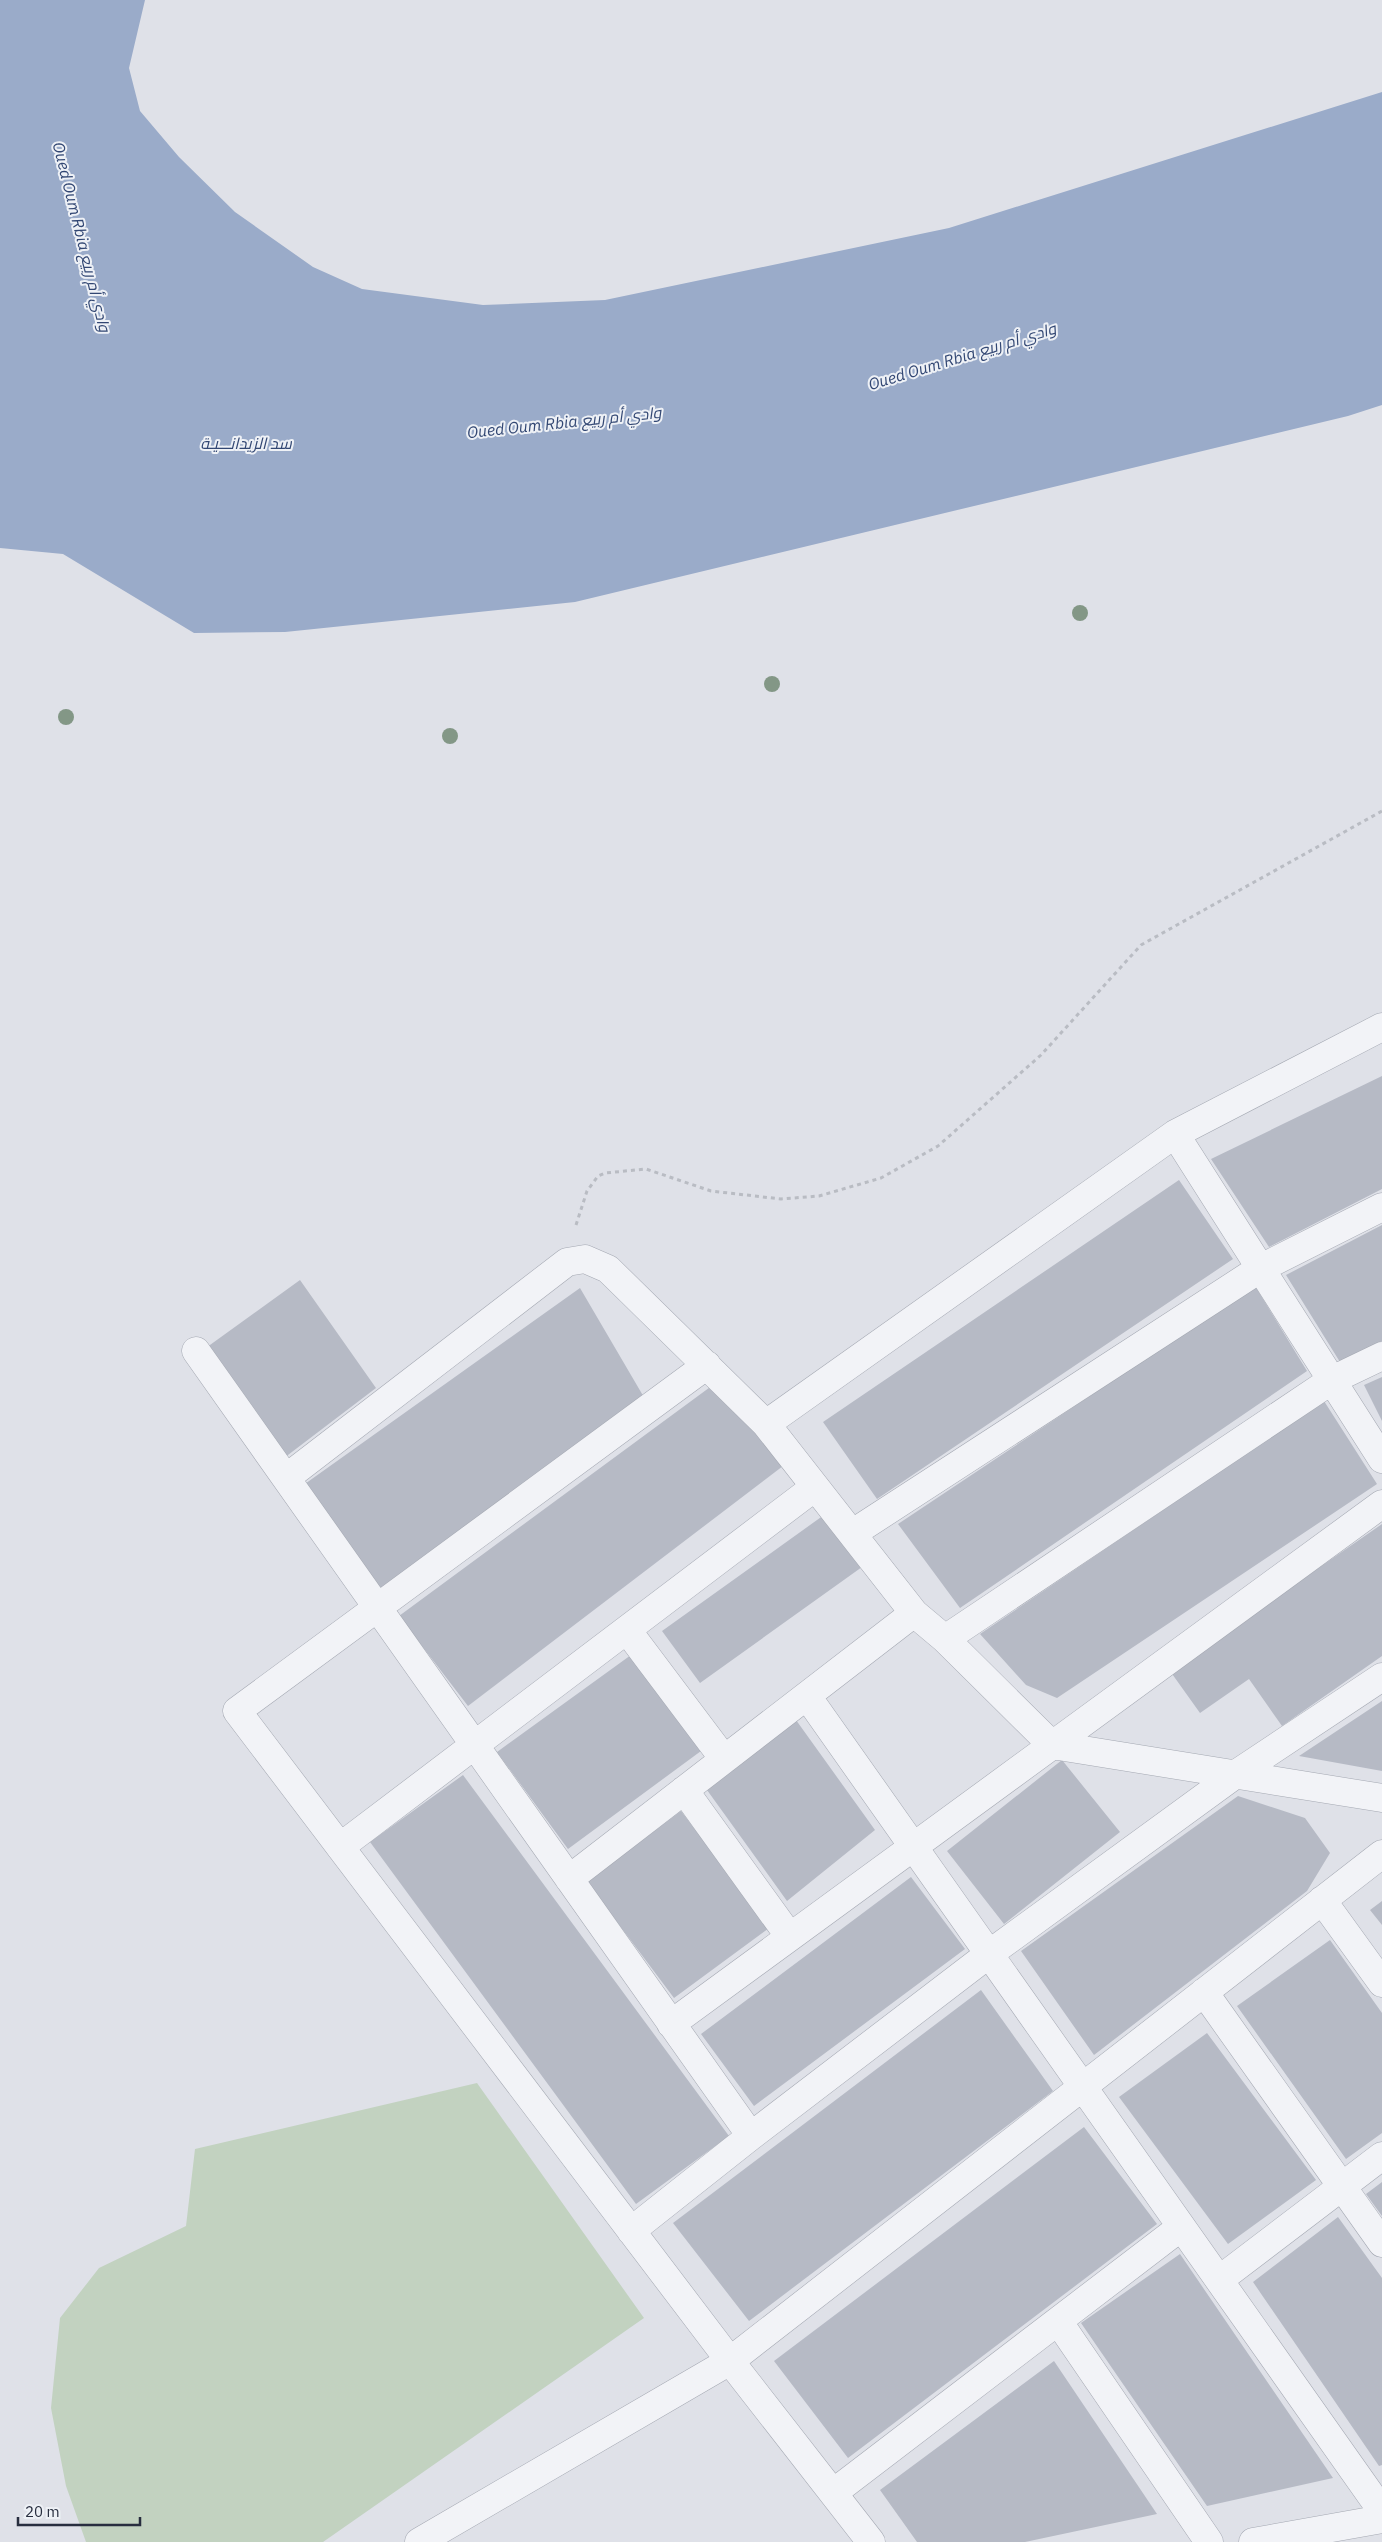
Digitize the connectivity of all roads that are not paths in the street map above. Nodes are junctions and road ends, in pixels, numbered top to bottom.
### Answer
1 (1382, 1027) edge
2 (1174, 1134) junction
3 (1382, 1207) edge
4 (1261, 1268) junction
5 (196, 1351) dead end
6 (1382, 1356) edge
7 (707, 1365) junction
8 (1332, 1380) junction
9 (766, 1424) junction
10 (1382, 1459) edge
11 (286, 1478) junction
12 (815, 1487) junction
13 (1382, 1504) edge
14 (853, 1533) junction
15 (377, 1607) junction
16 (914, 1613) junction
17 (626, 1630) junction
18 (945, 1639) junction
19 (1382, 1677) edge
20 (807, 1696) junction
21 (475, 1745) junction
22 (1052, 1745) junction
23 (724, 1759) junction
24 (1236, 1774) junction
25 (684, 1790) junction
26 (1382, 1798) edge
27 (340, 1847) junction
28 (914, 1847) junction
29 (1382, 1854) edge
30 (569, 1879) junction
31 (1322, 1900) junction
32 (790, 1937) junction
33 (989, 1954) junction
34 (1382, 1983) edge
35 (1204, 1992) junction
36 (672, 2024) junction
37 (1082, 2087) junction
38 (751, 2136) junction
39 (1382, 2156) edge
40 (1342, 2187) junction
41 (1181, 2227) junction
42 (631, 2232) junction
43 (1382, 2243) edge
44 (1219, 2280) junction
45 (1058, 2321) junction
46 (730, 2361) junction
47 (833, 2493) junction
48 (1382, 2511) edge
49 (1382, 2519) edge
50 (419, 2542) edge
51 (872, 2542) edge
52 (1209, 2542) edge
53 (1253, 2542) edge

1 - 2 street
2 - 4 street
2 - 9 street
3 - 4 street
4 - 8 street
4 - 14 street
5 - 11 street
6 - 8 street
7 - 9 street
7 - 11 street
7 - 15 street
8 - 10 street
8 - 18 street
9 - 12 street
11 - 15 street
12 - 14 street
12 - 17 street
13 - 22 street
14 - 16 street
15 - 21 street
15 - 27 street
16 - 18 street
16 - 20 street
17 - 21 street
17 - 23 street
18 - 22 street
19 - 24 street
20 - 23 street
20 - 28 street
21 - 27 street
21 - 30 street
22 - 24 street
22 - 28 street
23 - 25 street
24 - 26 street
24 - 33 street
25 - 30 street
25 - 32 street
27 - 42 street
28 - 32 street
28 - 33 street
29 - 31 street
30 - 36 street
31 - 34 street
31 - 35 street
32 - 36 street
33 - 37 street
33 - 38 street
35 - 37 street
35 - 40 street
36 - 38 street
37 - 41 street
37 - 46 street
38 - 42 street
39 - 40 street
40 - 43 street
40 - 44 street
41 - 44 street
41 - 45 street
42 - 46 street
44 - 48 street
45 - 47 street
45 - 52 street
46 - 47 street
46 - 50 street
47 - 51 street
49 - 53 street

